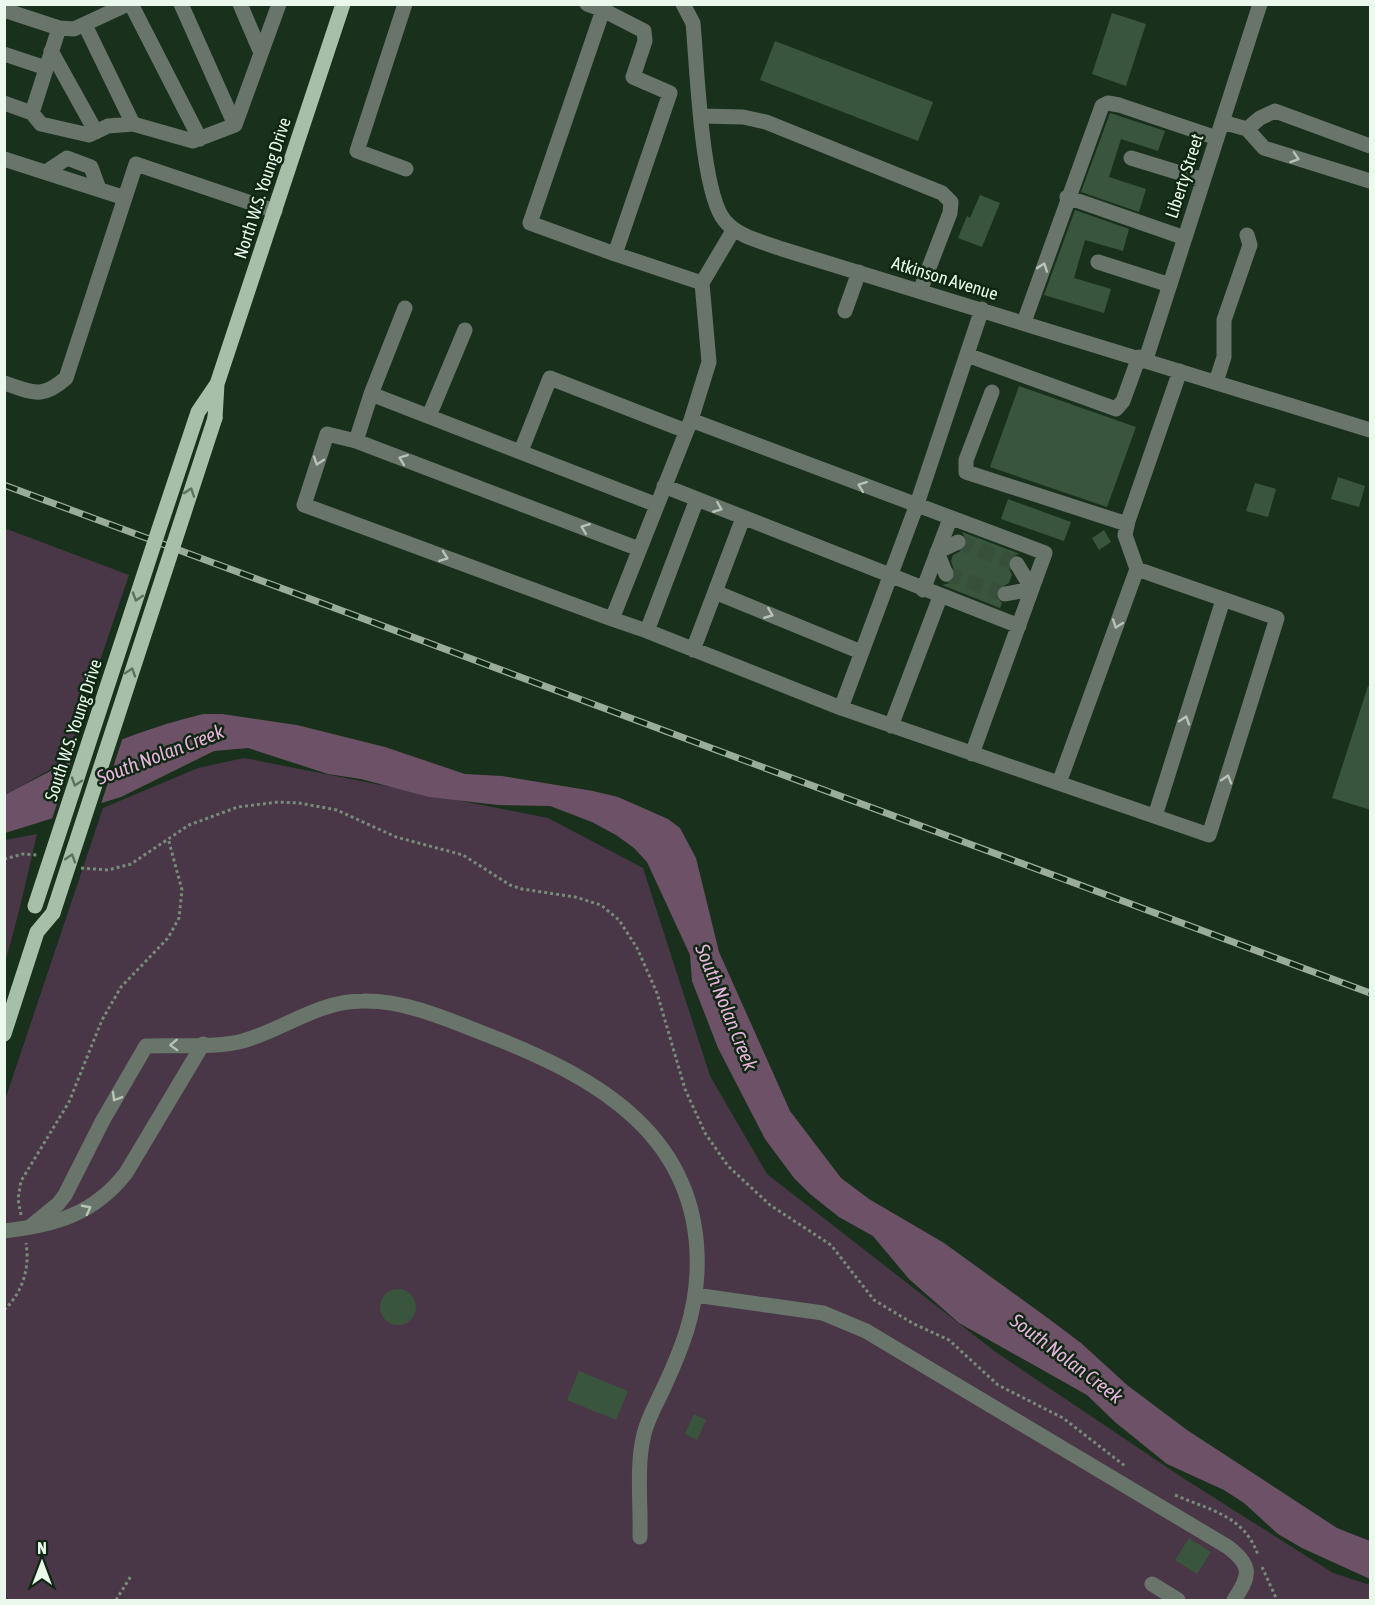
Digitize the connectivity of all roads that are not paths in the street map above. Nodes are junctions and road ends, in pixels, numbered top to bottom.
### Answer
1 (130, 4) edge
2 (181, 4) edge
3 (240, 4) edge
4 (343, 4) edge
5 (405, 4) edge
6 (587, 4) edge
7 (683, 4) edge
8 (1260, 4) edge
9 (274, 6) edge
10 (604, 7) edge
11 (4, 10) edge
12 (85, 25) junction
13 (59, 28) junction
14 (51, 51) junction
15 (261, 53) junction
16 (4, 54) edge
17 (46, 68) junction
18 (4, 103) edge
19 (32, 112) junction
20 (701, 116) junction
21 (1222, 122) junction
22 (133, 124) junction
23 (235, 125) junction
24 (1247, 129) junction
25 (96, 132) junction
26 (1217, 138) junction
27 (200, 139) junction
28 (1371, 146) edge
29 (1131, 158) dead end
30 (4, 159) edge
31 (406, 169) dead end
32 (1203, 180) junction
33 (1371, 181) edge
34 (1067, 197) junction
35 (125, 198) junction
36 (275, 211) junction
37 (734, 229) junction
38 (1247, 235) dead end
39 (1185, 238) junction
40 (615, 254) junction
41 (1098, 262) dead end
42 (859, 272) junction
43 (702, 283) junction
44 (1170, 285) junction
45 (920, 291) junction
46 (405, 308) dead end
47 (982, 309) junction
48 (845, 311) dead end
49 (1024, 322) junction
50 (465, 330) dead end
51 (967, 355) junction
52 (1142, 358) junction
53 (1180, 371) junction
54 (4, 382) edge
55 (1216, 382) junction
56 (218, 384) junction
57 (992, 392) dead end
58 (372, 394) junction
59 (429, 416) junction
60 (689, 426) junction
61 (1371, 430) edge
62 (356, 441) junction
63 (520, 452) junction
64 (664, 486) junction
65 (697, 499) junction
66 (657, 505) junction
67 (916, 507) junction
68 (743, 518) junction
69 (950, 519) junction
70 (1127, 524) junction
71 (155, 541) joint
72 (958, 542) dead end
73 (172, 548) joint
74 (639, 549) junction
75 (937, 552) junction
76 (1017, 564) tunnel mouth
77 (1137, 569) junction
78 (946, 574) dead end
79 (889, 576) junction
80 (1032, 589) junction
81 (923, 590) junction
82 (715, 592) junction
83 (1005, 594) tunnel mouth
84 (940, 597) junction
85 (1223, 600) junction
86 (612, 619) junction
87 (1019, 626) junction
88 (647, 631) junction
89 (693, 650) junction
90 (861, 652) junction
91 (841, 708) junction
92 (891, 726) junction
93 (972, 754) junction
94 (1059, 783) junction
95 (1155, 816) junction
96 (38, 932) junction
97 (4, 1034) edge
98 (203, 1044) junction
99 (26, 1227) junction
100 (4, 1231) edge
101 (695, 1295) junction
102 (640, 1537) dead end
103 (1152, 1584) dead end
104 (1178, 1600) edge
105 (1234, 1600) edge

1 - 12 street
1 - 27 street
2 - 23 street
3 - 15 street
4 - 36 main road, North W.S. Young Drive
5 - 31 street
6 - 10 street
7 - 20 street
8 - 21 street, Liberty Street
9 - 15 street
10 - 40 street
10 - 40 street
11 - 13 street
12 - 13 street
12 - 22 street
13 - 14 street
14 - 17 street
14 - 25 street
15 - 23 street
16 - 17 street
17 - 19 street
18 - 19 street
19 - 25 street
20 - 37 street
20 - 45 street
21 - 24 street
21 - 26 street, Liberty Street
22 - 25 street
22 - 27 street
23 - 27 street
24 - 28 street
24 -> 33 street
26 - 32 street, Liberty Street
26 - 34 street
29 - 32 street
30 - 35 street
32 - 39 street, Liberty Street
34 - 39 street
49 -> 34 street
35 - 36 street
35 - 54 street
36 - 56 main road, North W.S. Young Drive
37 - 42 street, Atkinson Avenue
37 - 43 street
38 - 55 street
39 - 44 street, Liberty Street
40 - 43 street
41 - 44 street
42 - 45 street, Atkinson Avenue
42 - 48 street
43 - 60 street
44 - 52 street, Liberty Street
45 - 47 street, Atkinson Avenue
46 - 58 street
47 - 49 street, Atkinson Avenue
47 - 51 street
49 - 52 street, Atkinson Avenue
50 - 59 street
51 - 52 street, Liberty Street
51 - 67 street
52 - 53 street, Atkinson Avenue
53 - 55 street, Atkinson Avenue
53 - 70 street
55 - 61 street, Atkinson Avenue
56 - 71 main road, North W.S. Young Drive
73 -> 56 main road, North W.S. Young Drive, bridge
57 - 70 street
58 - 59 street
58 - 62 street
59 - 63 street
60 - 63 street
60 - 64 street
67 -> 60 street
74 -> 62 street
62 -> 86 street
63 - 66 street
64 - 65 street
64 - 66 street
65 -> 68 street
65 - 88 street
66 - 74 street
67 - 69 street
67 - 79 street
68 - 79 street
68 - 82 street
69 - 75 street
69 - 80 street
70 - 77 street
71 -> 96 main road, South W.S. Young Drive, bridge
72 - 75 street
96 -> 73 main road, South W.S. Young Drive, bridge
74 - 86 street
75 - 78 street
75 - 81 street
76 - 80 street
77 - 85 street
77 -> 94 street
79 - 81 street
79 - 90 street
80 - 83 street
80 - 87 street
81 - 84 street
82 - 89 street
82 -> 90 street
84 - 87 street
84 - 92 street
95 -> 85 street
95 -> 85 street
86 - 88 street
87 - 93 street
88 - 89 street
89 - 91 street
90 - 91 street
91 - 92 street
92 - 93 street
93 - 94 street
94 - 95 street
96 - 97 main road, South W.S. Young Drive
99 -> 98 street
98 -> 99 street
98 - 101 street
99 - 100 street
101 - 102 street
101 - 105 street
103 - 104 street

